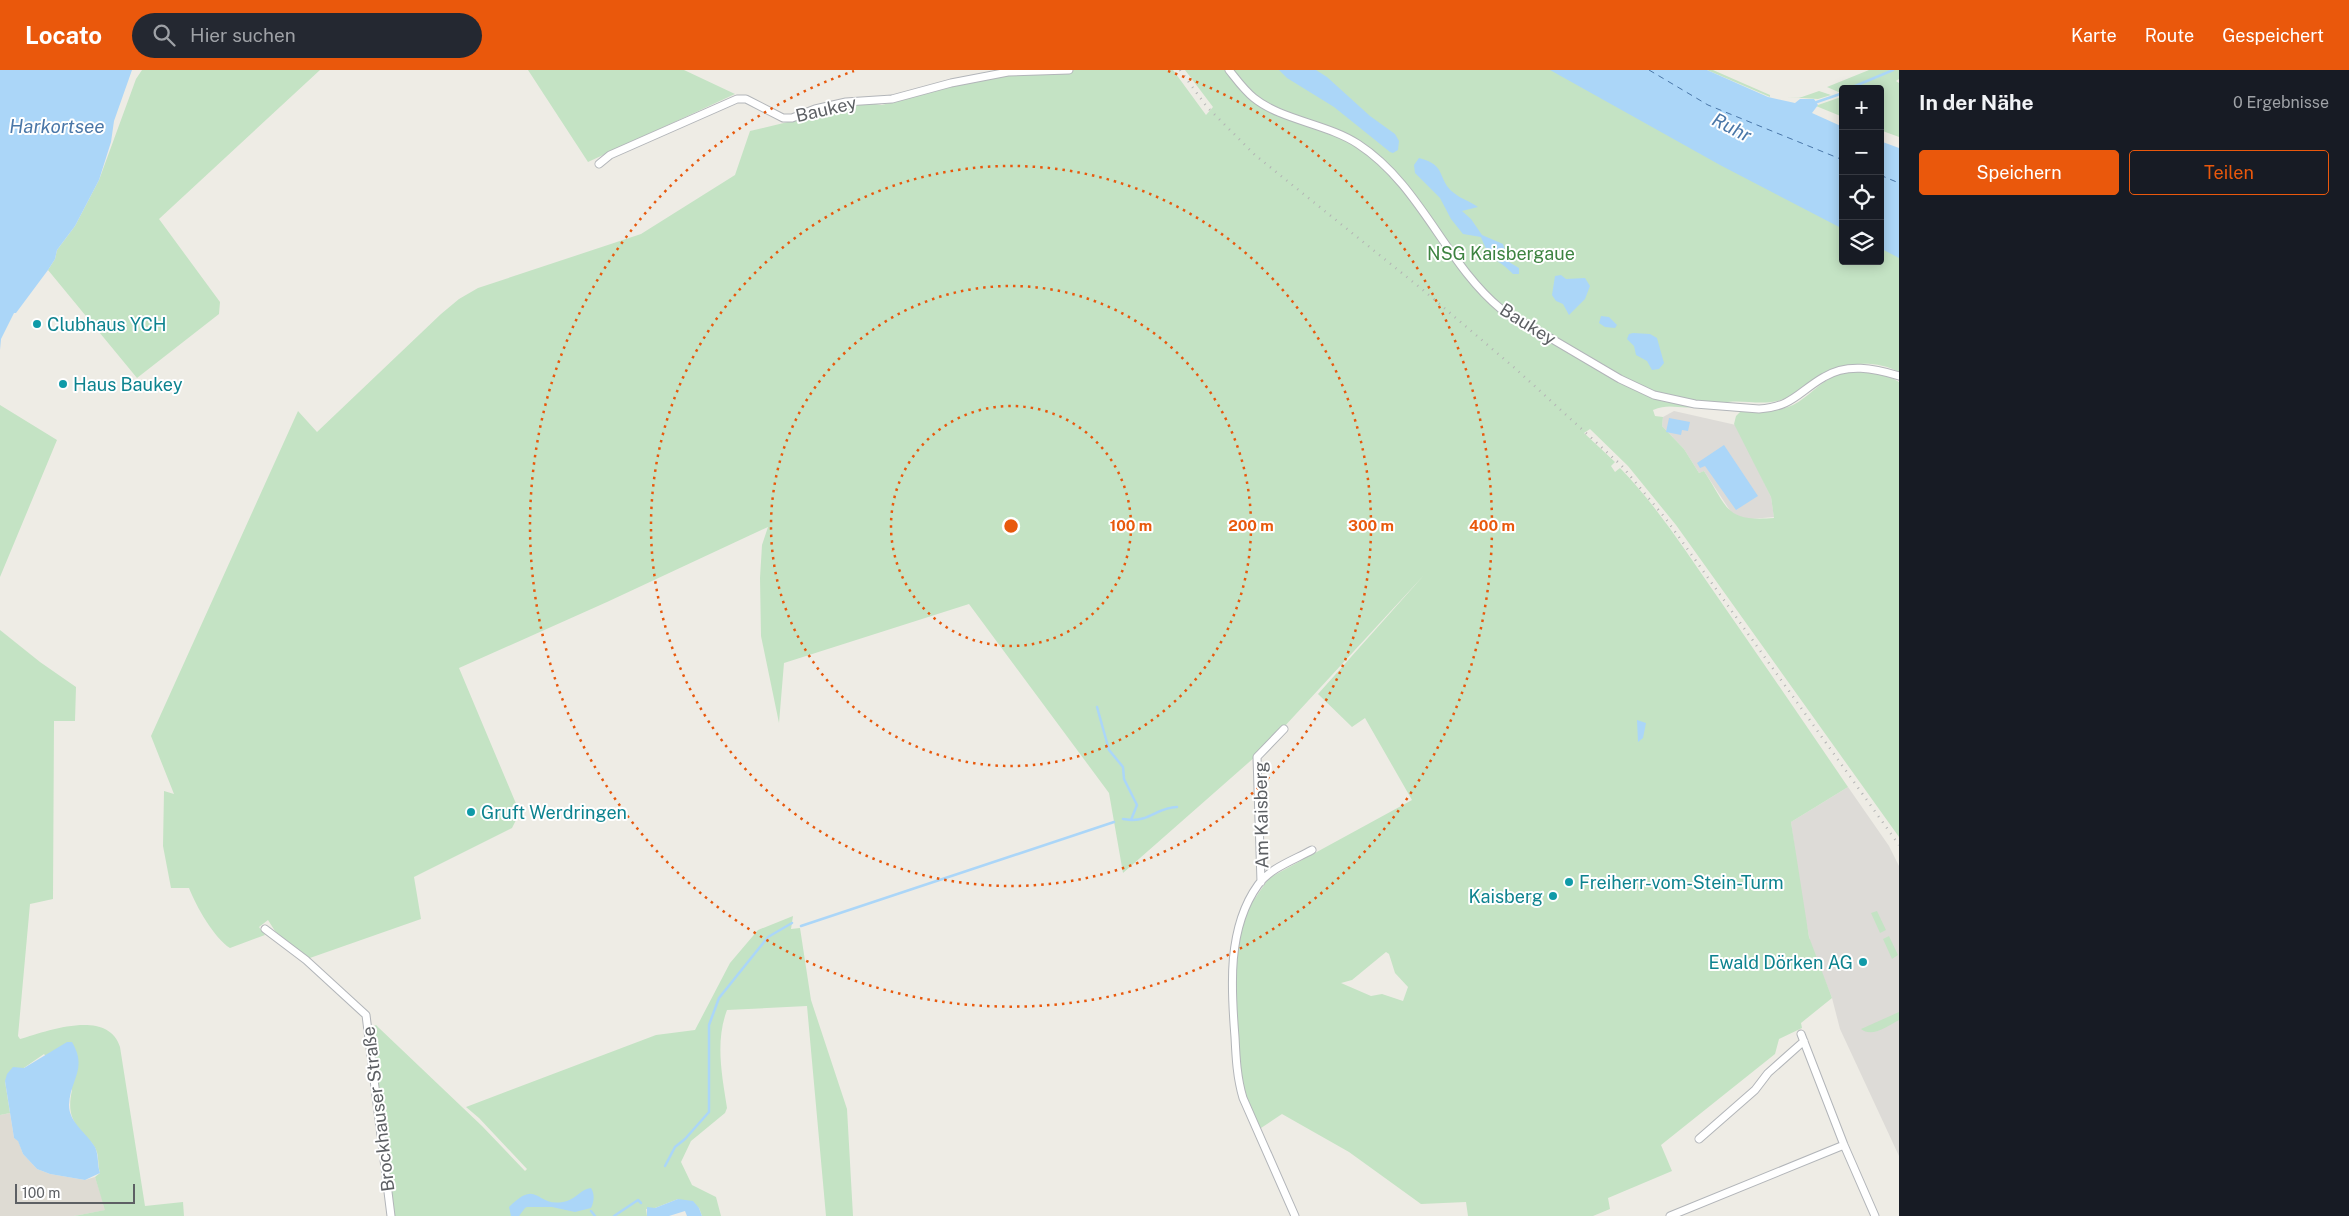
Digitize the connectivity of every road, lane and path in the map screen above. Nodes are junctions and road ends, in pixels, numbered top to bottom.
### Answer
1 (1069, 70) edge
2 (1229, 70) edge
3 (599, 164) dead end
4 (1899, 376) edge
5 (1284, 729) dead end
6 (1312, 850) dead end
7 (1261, 882) junction
8 (265, 929) dead end
9 (1699, 1139) dead end
10 (1844, 1145) junction
11 (391, 1216) edge
12 (1295, 1216) edge
13 (1670, 1216) edge
14 (1875, 1216) edge

1 - 3 street, Baukey
2 - 4 street, Baukey
5 - 7 street, Am Kaisberg
6 - 7 street
7 - 12 street
8 - 11 street, Brockhauser Straße
9 - 10 street
10 - 13 street
10 - 14 street

